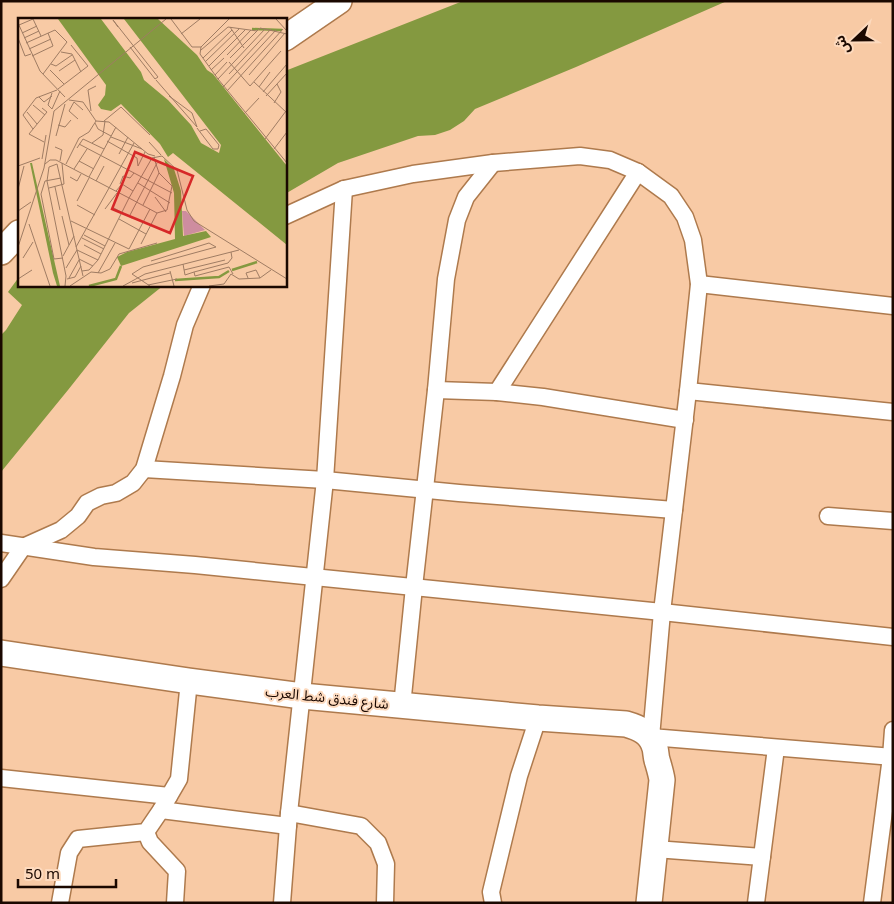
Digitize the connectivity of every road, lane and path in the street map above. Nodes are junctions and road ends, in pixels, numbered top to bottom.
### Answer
1 (339, 1) edge
2 (286, 37) edge
3 (493, 163) junction
4 (638, 172) junction
5 (344, 189) junction
6 (286, 216) edge
7 (18, 234) edge
8 (1, 252) edge
9 (699, 284) junction
10 (202, 286) edge
11 (893, 306) edge
12 (436, 390) junction
13 (688, 391) junction
14 (498, 392) junction
15 (893, 412) edge
16 (685, 420) junction
17 (144, 469) junction
18 (325, 480) junction
19 (424, 490) junction
20 (674, 510) junction
21 (828, 516) dead end
22 (893, 521) edge
23 (1, 543) edge
24 (23, 547) junction
25 (315, 577) junction
26 (1, 579) edge
27 (414, 587) junction
28 (662, 612) junction
29 (893, 637) edge
30 (1, 653) edge
31 (189, 681) junction
32 (302, 696) junction
33 (402, 706) junction
34 (538, 718) junction
35 (893, 730) edge
36 (654, 748) junction
37 (776, 748) junction
38 (892, 757) edge
39 (1, 778) edge
40 (165, 803) junction
41 (289, 820) junction
42 (146, 832) junction
43 (655, 849) junction
44 (762, 857) junction
45 (60, 903) edge
46 (175, 903) edge
47 (282, 903) edge
48 (385, 903) edge
49 (493, 903) edge
50 (634, 903) edge
51 (649, 903) edge
52 (756, 903) edge
53 (872, 903) edge

1 - 2 main road
3 - 4 street
3 - 5 street
3 - 12 street
4 - 9 street
4 - 14 street
5 - 6 street
5 - 18 street
7 - 8 main road
9 - 11 street
9 - 13 street
10 - 17 street
12 - 14 street
12 - 19 street
13 - 15 street
13 - 16 street
14 - 16 street
16 - 20 street
17 - 18 street
17 - 24 street
18 - 19 street
18 - 25 street
19 - 20 street
19 - 27 street
20 - 28 street
21 - 22 street
23 - 24 street
24 - 25 street
24 - 26 street
25 - 27 street
25 - 32 street
27 - 28 street
27 - 33 street
28 - 29 street
28 - 36 street
30 - 31 main road, شارع فندق شط العرب
31 - 32 main road, شارع فندق شط العرب
31 - 40 street
32 - 33 main road, شارع فندق شط العرب
32 - 41 street
33 - 34 main road, شارع فندق شط العرب
34 - 36 main road, شارع فندق شط العرب
34 - 49 street
35 - 38 street
36 - 37 street
36 - 43 main road
36 - 50 main road
37 - 38 street
37 - 44 street
38 - 53 street
39 - 40 street
40 - 41 street
40 - 42 street
41 - 47 street
41 - 48 street
42 - 45 street
42 - 46 street
43 - 44 street
43 - 51 main road
44 - 52 street

